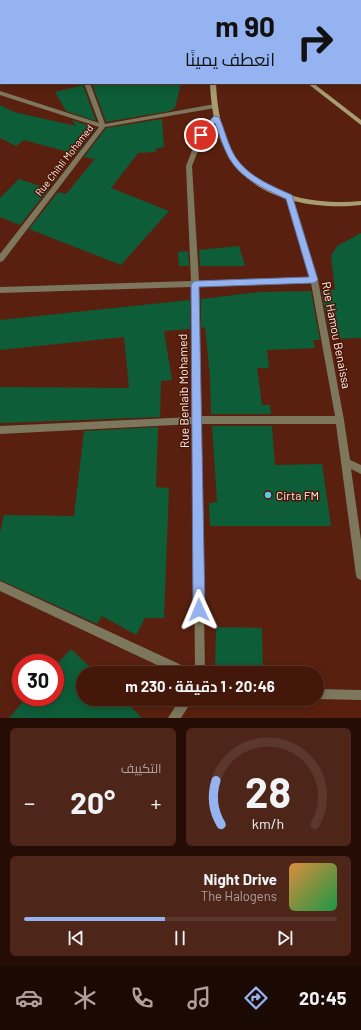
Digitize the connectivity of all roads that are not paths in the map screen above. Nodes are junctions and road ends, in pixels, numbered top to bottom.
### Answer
1 (87, 84) edge
2 (213, 84) edge
3 (311, 84) edge
4 (0, 93) edge
5 (215, 106) junction
6 (216, 117) junction
7 (361, 123) edge
8 (102, 126) junction
9 (290, 197) junction
10 (361, 197) edge
11 (361, 203) edge
12 (333, 205) junction
13 (0, 259) edge
14 (314, 280) junction
15 (195, 284) junction
16 (0, 290) edge
17 (196, 420) junction
18 (340, 420) junction
19 (0, 430) edge
20 (346, 462) junction
21 (361, 470) edge
22 (361, 575) edge
23 (0, 586) edge
24 (171, 666) edge
25 (200, 666) edge
26 (324, 694) edge
27 (361, 695) edge
28 (182, 706) edge
29 (174, 718) edge

1 - 8 street
2 - 5 main road
3 - 7 main road
4 - 8 street
5 - 6 main road
5 - 8 street, Rue Chihli Mohamed
6 - 9 main road
6 - 15 street, Rue Benlaib Mohamed
8 - 13 street, Rue Chihli Mohamed
9 - 12 main road
9 - 14 street, Rue Hamou Benaissa
10 - 12 main road
11 - 12 main road
14 - 15 street
14 - 18 street, Rue Hamou Benaissa
15 - 16 street
15 - 17 street, Rue Benlaib Mohamed
17 - 18 street
17 - 19 street
17 - 25 street, Rue Benlaib Mohamed
18 - 20 street, Rue Hamou Benaissa
20 - 21 street
20 - 22 street, Rue Hamou Benaissa
23 - 24 street
26 - 27 street
28 - 29 street

